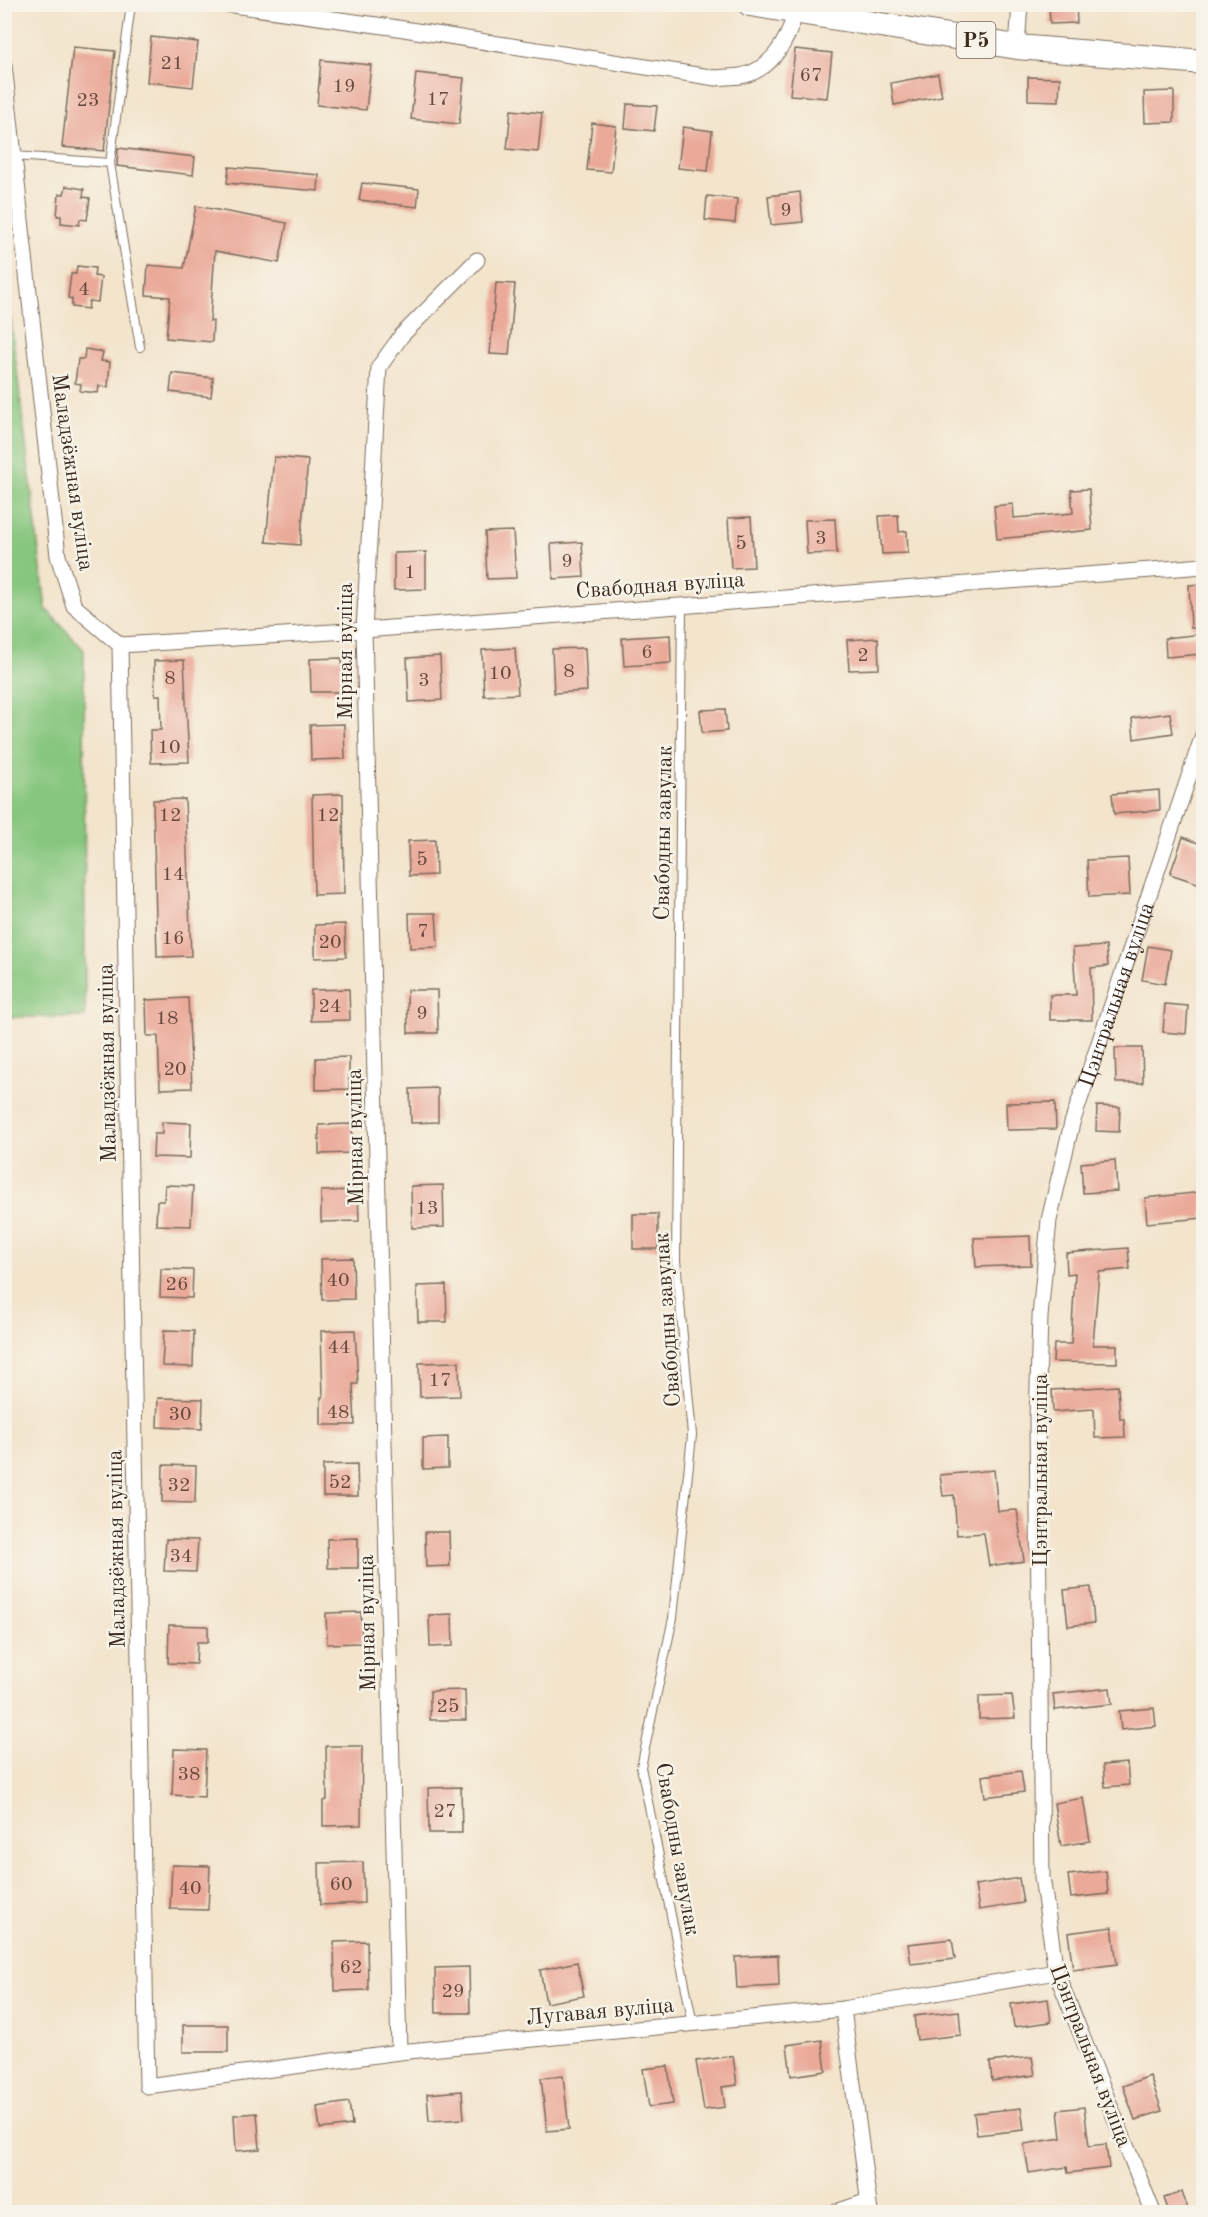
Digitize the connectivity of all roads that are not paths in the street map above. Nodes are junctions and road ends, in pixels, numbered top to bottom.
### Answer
1 (131, 4) edge
2 (225, 4) edge
3 (750, 4) edge
4 (1020, 4) edge
5 (808, 11) edge
6 (1017, 47) junction
7 (1203, 62) edge
8 (4, 65) edge
9 (15, 156) junction
10 (110, 162) junction
11 (477, 260) dead end
12 (140, 347) dead end
13 (1203, 566) edge
14 (682, 605) junction
15 (364, 630) junction
16 (120, 645) junction
17 (1203, 732) edge
18 (1056, 1972) junction
19 (843, 2009) junction
20 (693, 2024) junction
21 (399, 2052) junction
22 (147, 2086) joint
23 (869, 2206) edge
24 (836, 2212) edge
25 (1153, 2212) edge

1 - 10 lane
2 - 5 street
3 - 5 main road, Р5
4 - 6 street
5 - 6 main road, Р5
6 - 7 main road, Р5
8 - 9 street, Маладзёжная вуліца
9 - 10 lane
9 - 16 street, Маладзёжная вуліца
10 - 12 lane
11 - 15 street, Мірная вуліца
13 - 14 street, Свабодная вуліца
14 - 15 street, Свабодная вуліца
14 - 20 lane, Свабодны завулак
15 - 16 street, Свабодная вуліца
15 - 21 street, Мірная вуліца
16 - 22 street, Маладзёжная вуліца
17 - 18 street, Цэнтральная вуліца
18 - 19 street, Лугавая вуліца
18 - 25 street, Цэнтральная вуліца
19 - 20 street, Лугавая вуліца
19 - 23 street
20 - 21 street, Лугавая вуліца
21 - 22 street, Лугавая вуліца
23 - 24 street

